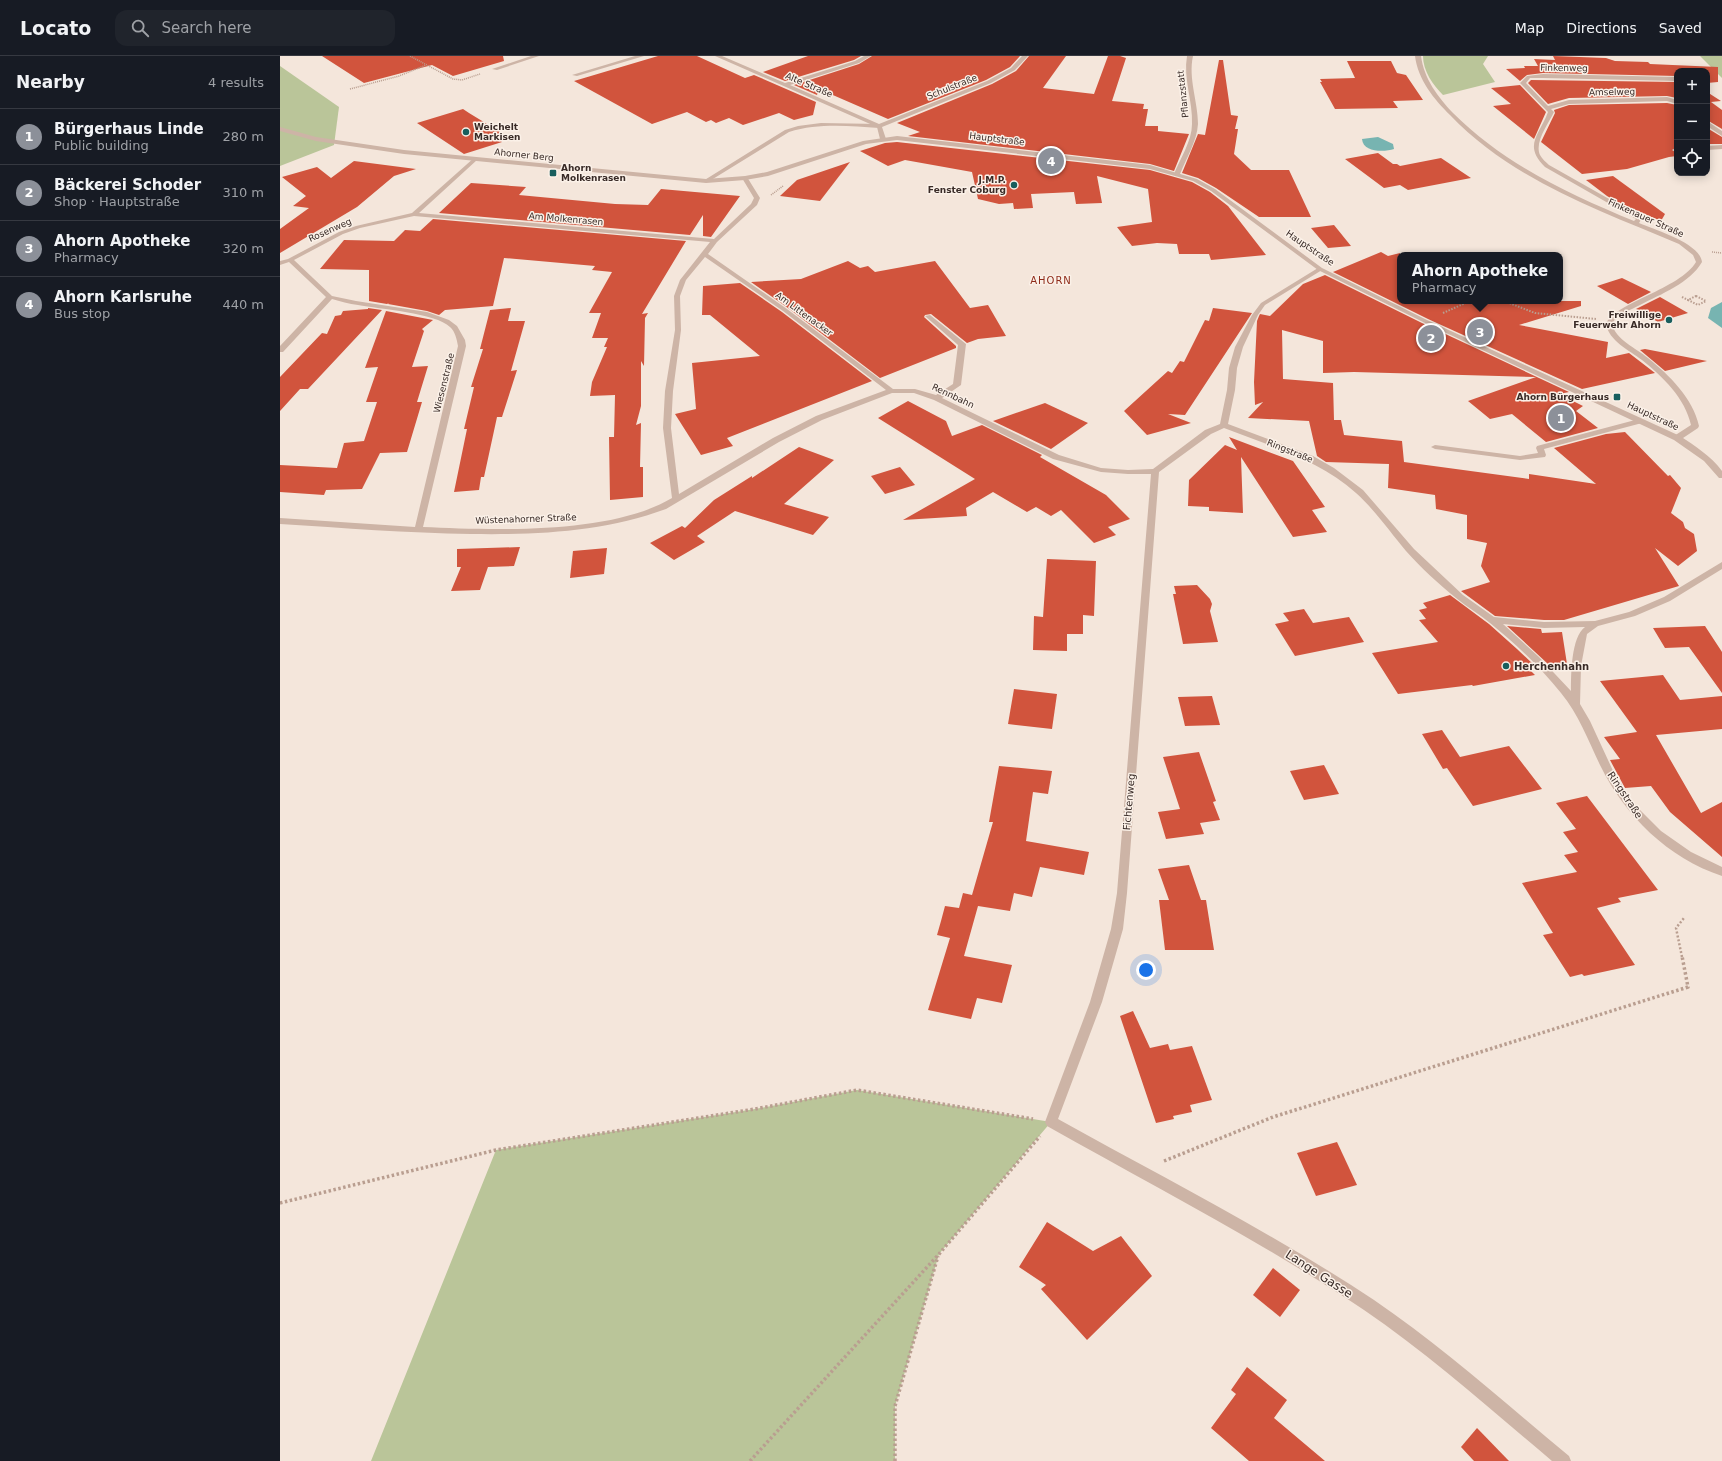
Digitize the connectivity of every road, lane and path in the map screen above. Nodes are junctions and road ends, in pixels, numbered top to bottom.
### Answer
1 (410, 56) edge
2 (536, 56) edge
3 (641, 56) edge
4 (718, 56) edge
5 (868, 56) edge
6 (1025, 56) edge
7 (1190, 56) edge
8 (1418, 56) edge
9 (426, 65) junction
10 (495, 70) joint
11 (575, 75) dead end
12 (1674, 79) edge
13 (785, 85) junction
14 (350, 89) dead end
15 (1674, 101) edge
16 (1547, 108) junction
17 (1710, 125) edge
18 (879, 126) junction
19 (280, 129) edge
20 (1722, 134) edge
21 (883, 139) junction
22 (1722, 147) edge
23 (1710, 148) edge
24 (475, 159) junction
25 (1177, 174) junction
26 (745, 178) junction
27 (706, 181) junction
28 (414, 214) junction
29 (1636, 224) junction
30 (715, 241) junction
31 (704, 254) junction
32 (290, 260) junction
33 (280, 263) edge
34 (1320, 269) junction
35 (1666, 289) junction
36 (330, 297) junction
37 (1688, 300) junction
38 (1463, 304) edge
39 (1512, 304) edge
40 (928, 316) dead end
41 (1425, 321) junction
42 (1610, 321) junction
43 (280, 350) edge
44 (891, 390) junction
45 (937, 398) junction
46 (1639, 421) junction
47 (1224, 425) junction
48 (1677, 438) junction
49 (1435, 447) dead end
50 (1155, 471) junction
51 (1722, 476) edge
52 (676, 500) junction
53 (280, 521) edge
54 (418, 530) junction
55 (1722, 565) edge
56 (1492, 620) junction
57 (1595, 624) junction
58 (1575, 704) junction
59 (1722, 872) edge
60 (1684, 918) dead end
61 (1051, 1122) junction
62 (1141, 1171) junction
63 (280, 1203) edge
64 (939, 1254) junction
65 (750, 1461) edge
66 (895, 1461) edge
67 (1564, 1461) edge

1 - 9 path
2 - 10 street
3 - 11 street
4 - 13 street, Alte Straße
5 - 13 street
6 - 18 street, Schulstraße
7 - 25 street, Pflanzstatt
8 - 29 street, Finkenauer Straße
9 - 10 path
9 - 14 path
12 - 16 street, Finkenweg
13 - 18 street, Alte Straße
15 - 16 street, Amselweg
16 - 29 street
17 - 20 street
18 - 21 street
18 - 27 street
19 - 24 street, Ahorner Berg
21 - 25 street, Hauptstraße
21 - 26 street, Ahorner Berg
22 - 23 street
24 - 27 street, Ahorner Berg
24 - 28 street
25 - 34 street, Hauptstraße
26 - 27 street, Ahorner Berg
26 - 30 street
28 - 30 street, Am Molkenrasen
28 - 32 street, Rosenweg
29 - 35 street, Finkenauer Straße
30 - 31 street
31 - 44 street, Am Littenacker
31 - 52 street
32 - 33 street, Rosenweg
32 - 36 street, Wiesenstraße
34 - 41 street, Hauptstraße
34 - 47 street
35 - 37 path
35 - 42 street, Finkenauer Straße
36 - 43 street
36 - 54 street, Wiesenstraße
37 - 37 path
38 - 41 path
39 - 42 path
40 - 45 street
41 - 46 street, Hauptstraße
42 - 48 street
44 - 45 street, Rennbahn
44 - 52 street, Rennbahn
45 - 50 street, Rennbahn
46 - 48 street, Hauptstraße
46 - 49 street
47 - 50 street
47 - 56 street, Ringstraße
48 - 51 street, Hauptstraße
50 - 61 street, Fichtenweg
52 - 54 street, Wüstenahorner Straße
53 - 54 street, Wüstenahorner Straße
55 - 57 street
56 - 57 street
56 - 58 street, Ringstraße
57 - 58 street
58 - 59 street, Ringstraße
60 - 62 path
61 - 62 street, Lange Gasse
61 - 63 path
61 - 64 path
62 - 67 street, Lange Gasse
64 - 65 path
64 - 66 path

